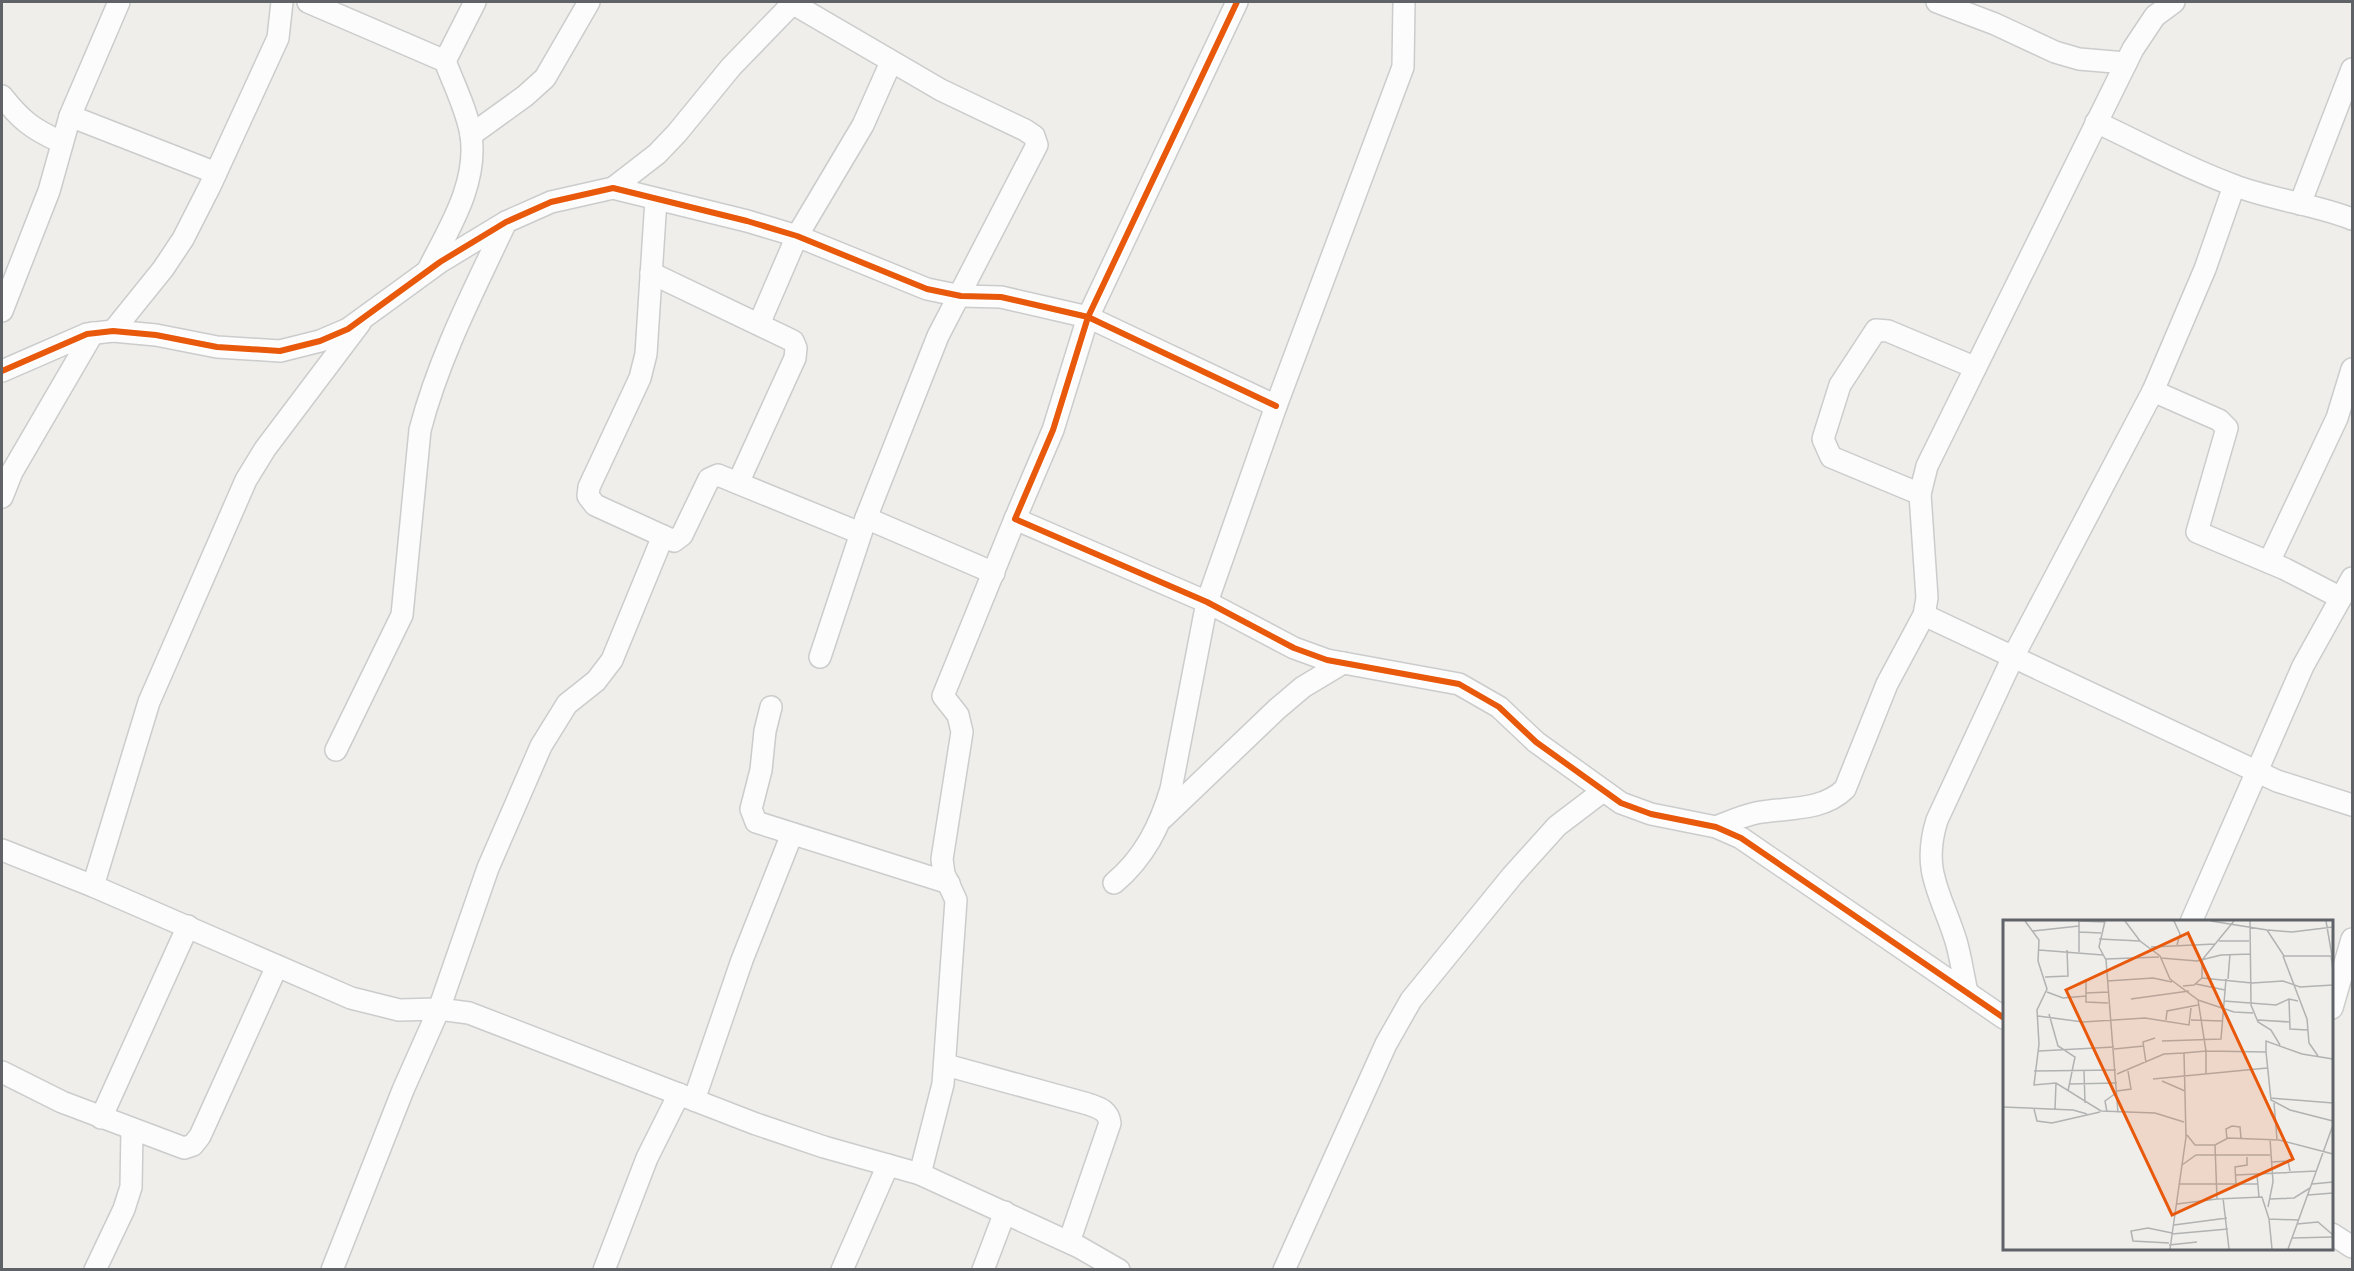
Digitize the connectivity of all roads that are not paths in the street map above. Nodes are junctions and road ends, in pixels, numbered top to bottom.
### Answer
1 (119, 2) edge
2 (282, 2) edge
3 (308, 2) edge
4 (475, 2) edge
5 (589, 2) edge
6 (792, 2) edge
7 (1238, 2) edge
8 (1404, 2) edge
9 (1937, 2) edge
10 (2174, 2) edge
11 (446, 61) junction
12 (891, 62) junction
13 (2126, 63) junction
14 (2352, 69) edge
15 (2, 96) edge
16 (70, 116) junction
17 (2096, 122) junction
18 (471, 135) junction
19 (61, 142) junction
20 (216, 173) junction
21 (2234, 186) junction
22 (613, 188) junction
23 (656, 199) junction
24 (2300, 204) junction
25 (2352, 219) edge
26 (506, 222) junction
27 (797, 236) junction
28 (427, 272) junction
29 (651, 273) junction
30 (961, 296) junction
31 (2, 311) edge
32 (1088, 317) junction
33 (364, 318) junction
34 (759, 324) junction
35 (103, 332) junction
36 (1974, 368) junction
37 (2, 371) edge
38 (2351, 377) edge
39 (2153, 391) junction
40 (1276, 406) junction
41 (738, 483) junction
42 (1920, 494) junction
43 (2, 497) edge
44 (1016, 519) junction
45 (863, 525) junction
46 (663, 536) junction
47 (2269, 562) junction
48 (994, 573) junction
49 (2352, 578) edge
50 (2341, 598) junction
51 (1208, 602) junction
52 (1924, 615) junction
53 (820, 657) dead end
54 (2013, 657) junction
55 (1343, 663) junction
56 (771, 707) dead end
57 (336, 750) dead end
58 (2259, 773) junction
59 (1603, 791) junction
60 (2352, 805) edge
61 (1162, 819) junction
62 (1716, 827) junction
63 (792, 834) junction
64 (2, 850) edge
65 (949, 883) junction
66 (1114, 883) dead end
67 (93, 886) junction
68 (2191, 920) edge
69 (188, 926) junction
70 (2352, 939) edge
71 (278, 966) junction
72 (1966, 992) junction
73 (2333, 1001) edge
74 (439, 1009) junction
75 (2003, 1017) edge
76 (945, 1065) junction
77 (2, 1072) edge
78 (686, 1097) junction
79 (101, 1118) junction
80 (132, 1129) junction
81 (888, 1166) junction
82 (920, 1174) junction
83 (1005, 1212) junction
84 (2333, 1235) edge
85 (1074, 1244) junction
86 (2352, 1247) edge
87 (95, 1269) edge
88 (332, 1269) edge
89 (604, 1269) edge
90 (842, 1269) edge
91 (983, 1269) edge
92 (1088, 1269) edge
93 (1119, 1269) edge
94 (1284, 1269) edge

1 - 16 street
2 - 20 street
3 - 11 street
4 - 11 street
5 - 18 street
6 - 12 street
6 - 22 street
7 - 32 street
8 - 40 street
9 - 13 street
10 - 13 street
11 - 18 street
12 - 27 street
12 - 30 street
13 - 17 street
14 - 24 street
15 - 19 street
16 - 19 street
16 - 20 street
17 - 21 street
17 - 36 street
18 - 28 street
19 - 31 street
20 - 35 street
21 - 24 street
21 - 39 street
22 - 23 street
22 - 26 street
23 - 27 street
23 - 29 street
24 - 25 street
26 - 28 street
26 - 57 street
27 - 30 street
27 - 34 street
28 - 33 street
29 - 34 street
29 - 46 street
30 - 32 street
30 - 45 street
32 - 40 street
32 - 44 street
33 - 35 street
33 - 67 street
34 - 41 street
35 - 37 street
35 - 43 street
36 - 42 street
36 - 42 street
38 - 47 street
39 - 47 street
39 - 54 street
40 - 51 street
41 - 45 street
41 - 46 street
42 - 52 street
44 - 48 street
44 - 51 street
45 - 48 street
45 - 53 street
46 - 74 street
47 - 50 street
48 - 65 street
49 - 50 street
50 - 58 street
51 - 55 street
51 - 61 street
52 - 54 street
52 - 62 street
54 - 58 street
54 - 72 street
55 - 59 street
55 - 61 street
56 - 63 street
58 - 60 street
58 - 68 street
59 - 62 street
59 - 94 street
61 - 66 street
62 - 72 street
63 - 65 street
63 - 78 street
64 - 67 street
65 - 76 street
67 - 69 street
69 - 71 street
69 - 79 street
70 - 73 street
71 - 74 street
71 - 80 street
72 - 75 street
74 - 78 street
74 - 88 street
76 - 82 street
76 - 85 street
77 - 79 street
78 - 81 street
78 - 89 street
79 - 80 street
80 - 87 street
81 - 82 street
81 - 90 street
82 - 83 street
83 - 85 street
83 - 91 street
84 - 86 street
85 - 92 street
85 - 93 street

